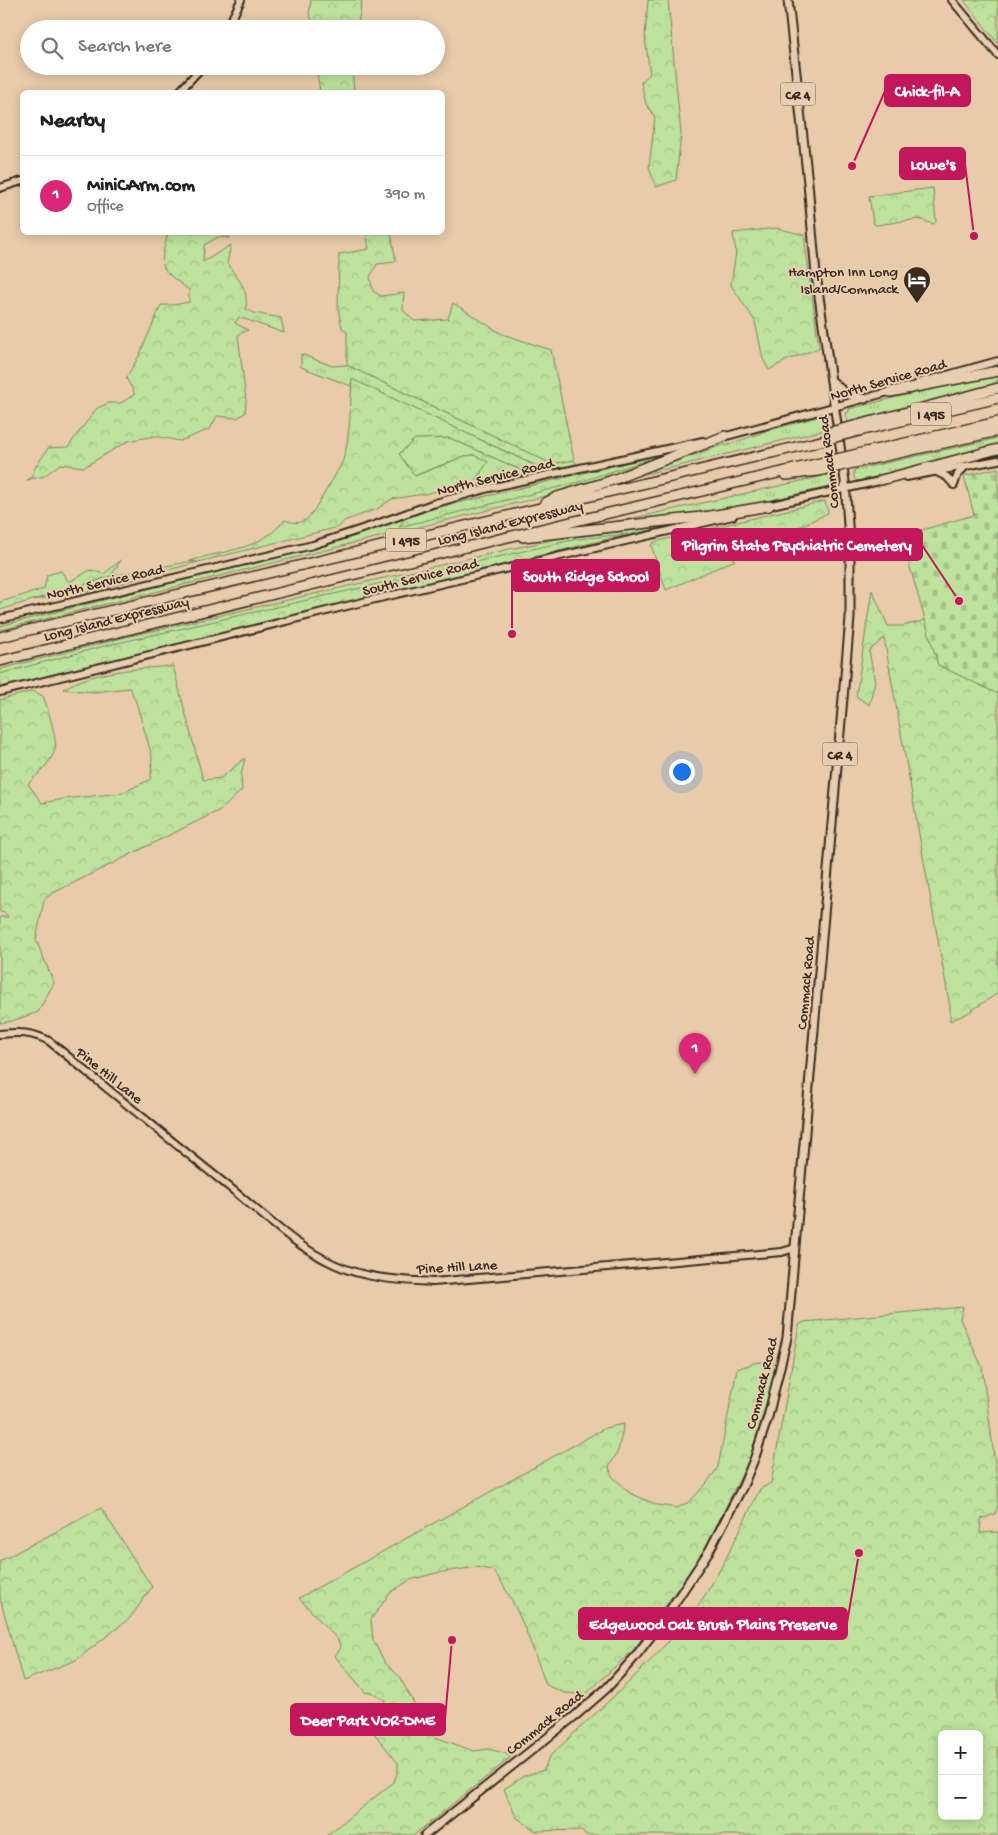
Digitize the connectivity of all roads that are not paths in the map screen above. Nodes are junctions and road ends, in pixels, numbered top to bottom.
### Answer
1 (241, 0) edge
2 (788, 0) edge
3 (952, 0) edge
4 (231, 20) edge
5 (998, 55) edge
6 (194, 75) edge
7 (181, 90) edge
8 (20, 182) edge
9 (0, 188) edge
10 (998, 359) edge
11 (998, 371) edge
12 (832, 380) junction
13 (998, 388) edge
14 (890, 392) junction
15 (998, 398) edge
16 (865, 399) junction
17 (836, 407) junction
18 (998, 422) edge
19 (863, 427) junction
20 (998, 431) edge
21 (726, 436) junction
22 (998, 449) edge
23 (867, 456) junction
24 (998, 460) edge
25 (965, 467) junction
26 (936, 472) junction
27 (881, 480) junction
28 (846, 488) junction
29 (769, 506) junction
30 (532, 510) junction
31 (495, 540) junction
32 (0, 619) edge
33 (0, 637) edge
34 (0, 662) edge
35 (0, 692) edge
36 (0, 1034) edge
37 (795, 1248) junction
38 (425, 1835) edge

1 - 4 main road
2 - 12 main road, Commack Road / CR 4
3 - 5 main road
6 - 7 main road
8 - 9 main road
10 - 14 main road, North Service Road
11 - 14 highway
12 - 16 main road
12 - 17 main road, Commack Road / CR 4
13 - 19 highway
14 - 16 main road, North Service Road
15 - 19 highway, I 495
16 - 17 main road, North Service Road
17 - 21 main road, North Service Road
17 - 28 main road, Commack Road / CR 4
18 - 23 highway, Long Island Expressway / I 495
19 - 30 highway, Long Island Expressway / I 495, bridge
20 - 23 highway
21 - 30 highway
21 - 32 main road, North Service Road
22 - 27 highway
23 - 31 highway, Long Island Expressway / I 495, bridge
24 - 25 main road, South Service Road
25 - 26 main road, South Service Road
25 - 26 main road
26 - 27 main road, South Service Road
27 - 28 main road, South Service Road
28 - 29 main road, South Service Road
28 - 37 main road, Commack Road / CR 4
29 - 31 highway
29 - 35 main road, South Service Road
30 - 33 highway, Long Island Expressway / I 495
31 - 34 highway, Long Island Expressway / I 495
36 - 37 main road, Pine Hill Lane
37 - 38 main road, Commack Road / CR 4

